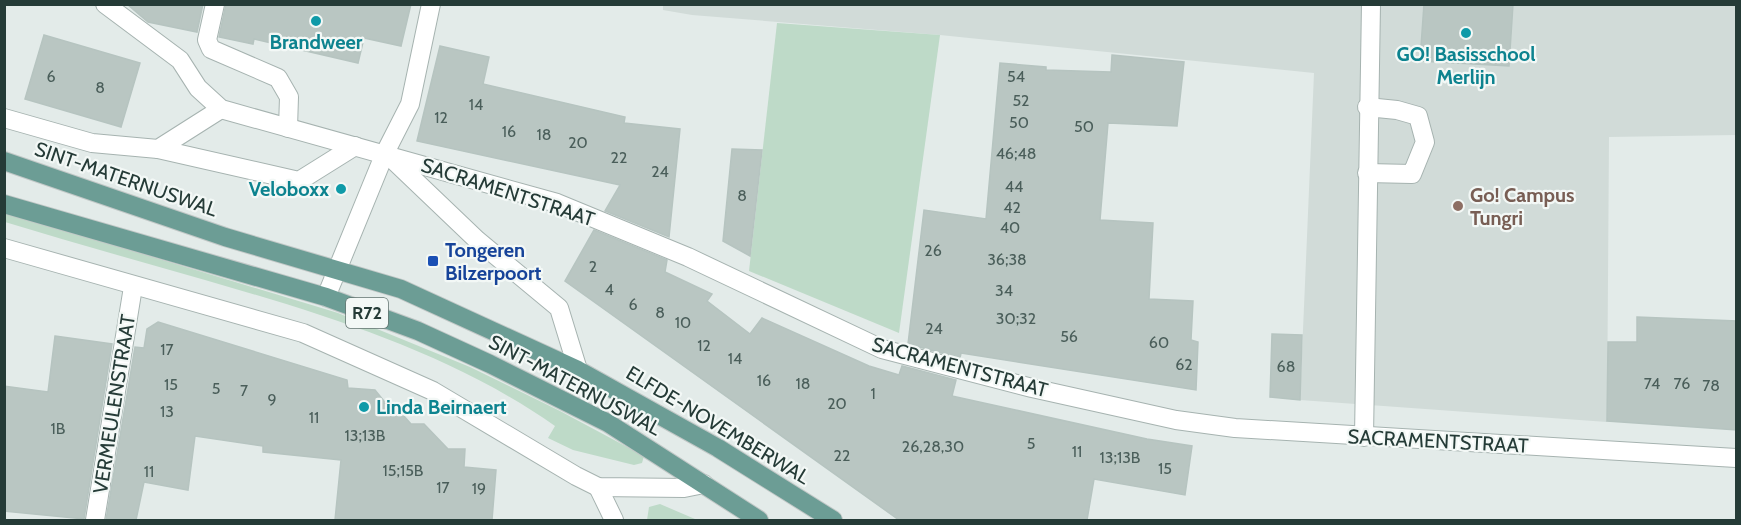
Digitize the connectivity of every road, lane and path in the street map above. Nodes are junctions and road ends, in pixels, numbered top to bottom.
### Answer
1 (105, 4) edge
2 (215, 4) edge
3 (431, 4) edge
4 (1371, 4) edge
5 (1367, 107) junction
6 (221, 109) junction
7 (4, 117) edge
8 (288, 128) junction
9 (355, 146) junction
10 (158, 149) junction
11 (385, 153) junction
12 (4, 161) edge
13 (1367, 173) junction
14 (4, 204) edge
15 (4, 248) edge
16 (337, 269) junction
17 (133, 287) junction
18 (326, 297) junction
19 (579, 370) junction
20 (1364, 437) junction
21 (1737, 458) edge
22 (704, 484) junction
23 (598, 486) junction
24 (95, 520) edge
25 (615, 520) edge
26 (759, 520) edge
27 (833, 520) edge

1 - 6 street
2 - 8 street
3 - 11 street
4 - 5 street
5 - 13 street
5 - 13 street
6 - 8 street, SACRAMENTSTRAAT
6 - 10 street, SINT-MATERNUSWAL
7 - 10 street, SINT-MATERNUSWAL
8 - 9 street, SACRAMENTSTRAAT
9 - 10 street
9 - 11 street, SACRAMENTSTRAAT
11 - 16 street
11 - 19 street, SINT-MATERNUSWAL
11 - 20 street, SACRAMENTSTRAAT
12 - 16 main road, SINT-MATERNUSWAL / R72
13 - 20 street
14 - 18 main road, SINT-MATERNUSWAL / R72
15 - 17 street
16 - 18 street
16 - 19 main road, SINT-MATERNUSWAL / R72
17 - 23 street
17 - 24 street, VERMEULENSTRAAT
18 - 22 main road, SINT-MATERNUSWAL / R72
19 - 27 main road, ELFDE-NOVEMBERWAL / R72
20 - 21 street, SACRAMENTSTRAAT
22 - 23 street
22 - 26 main road, R72
23 - 25 street

